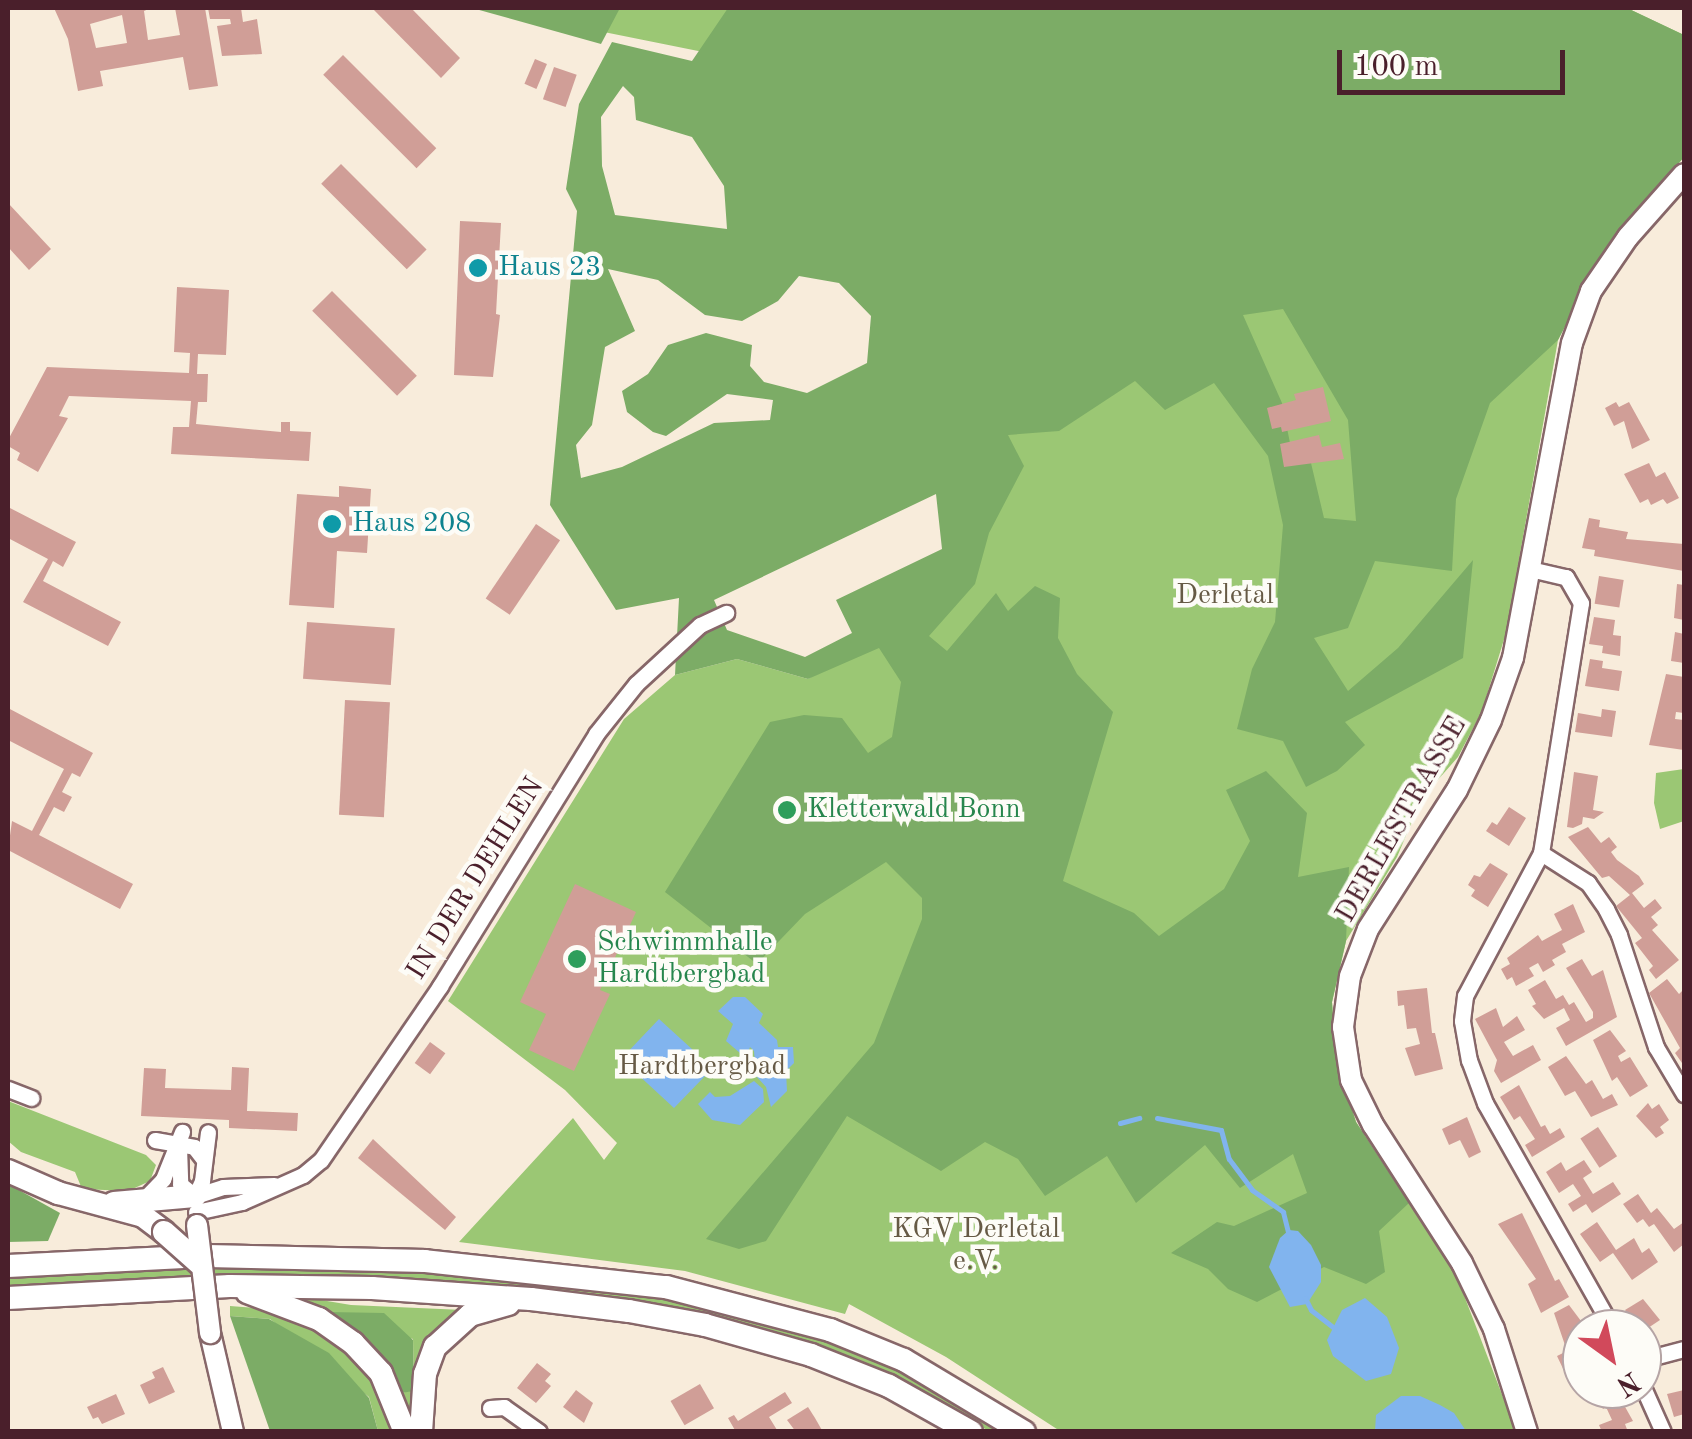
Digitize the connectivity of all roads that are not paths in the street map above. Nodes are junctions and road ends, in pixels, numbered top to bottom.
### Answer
1 (1684, 174) edge
2 (1530, 569) junction
3 (726, 613) dead end
4 (1541, 852) junction
5 (8, 1089) edge
6 (1684, 1094) edge
7 (31, 1098) dead end
8 (204, 1132) dead end
9 (179, 1136) junction
10 (155, 1140) dead end
11 (204, 1160) junction
12 (8, 1171) edge
13 (144, 1207) junction
14 (196, 1211) junction
15 (199, 1263) junction
16 (8, 1266) edge
17 (230, 1286) junction
18 (8, 1298) edge
19 (531, 1299) junction
20 (1602, 1309) edge
21 (490, 1408) dead end
22 (1653, 1409) edge
23 (233, 1432) edge
24 (406, 1432) edge
25 (421, 1432) edge
26 (539, 1432) edge
27 (971, 1432) edge
28 (1024, 1432) edge
29 (1527, 1432) edge
30 (1663, 1432) edge

1 - 2 street, DERLESTRASSE
2 - 4 street
2 - 29 street, DERLESTRASSE
3 - 14 street, IN DER DEHLEN
4 - 6 street
4 - 20 street
5 - 7 street
8 - 11 street
9 - 10 street
9 - 11 street
9 - 13 street
9 - 14 street
11 - 14 street
12 - 13 main road
13 - 14 main road
13 - 15 main road, bridge
14 - 15 street, bridge
15 - 23 street, bridge
16 - 28 main road
17 - 18 main road
17 - 19 main road
17 - 24 main road
19 - 25 main road
19 - 27 main road
21 - 26 street
22 - 30 street

